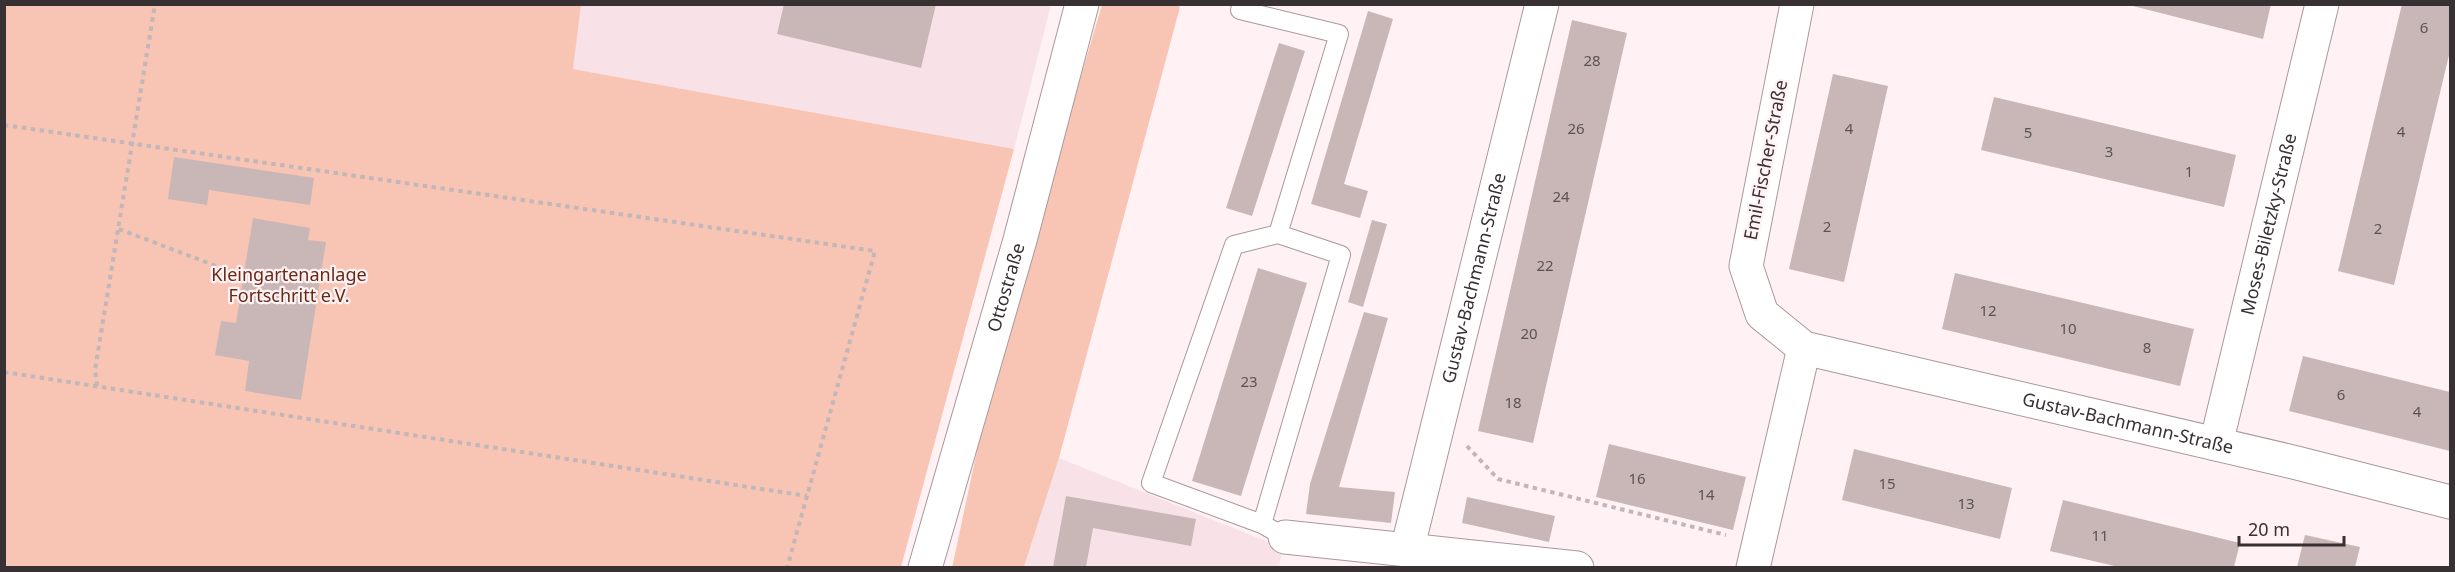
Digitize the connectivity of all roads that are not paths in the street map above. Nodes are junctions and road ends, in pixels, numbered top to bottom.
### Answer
1 (1082, 4) edge
2 (1542, 4) edge
3 (1797, 4) edge
4 (2322, 4) edge
5 (1239, 10) dead end
6 (1278, 234) junction
7 (1762, 314) joint
8 (1804, 348) junction
9 (2216, 444) junction
10 (2451, 502) edge
11 (1273, 530) junction
12 (1407, 550) junction
13 (1756, 555) edge
14 (925, 567) edge
15 (1578, 567) edge

1 - 14 street, Ottostraße
2 - 12 street, Gustav-Bachmann-Straße
3 - 7 street, Emil-Fischer-Straße
4 - 9 street, Moses-Biletzky-Straße
5 - 6 lane
6 - 11 lane
6 - 11 lane
7 - 8 street, Gustav-Bachmann-Straße
8 - 9 street, Gustav-Bachmann-Straße
8 - 13 street
9 - 10 street, Gustav-Bachmann-Straße
11 - 12 street
12 - 15 street

